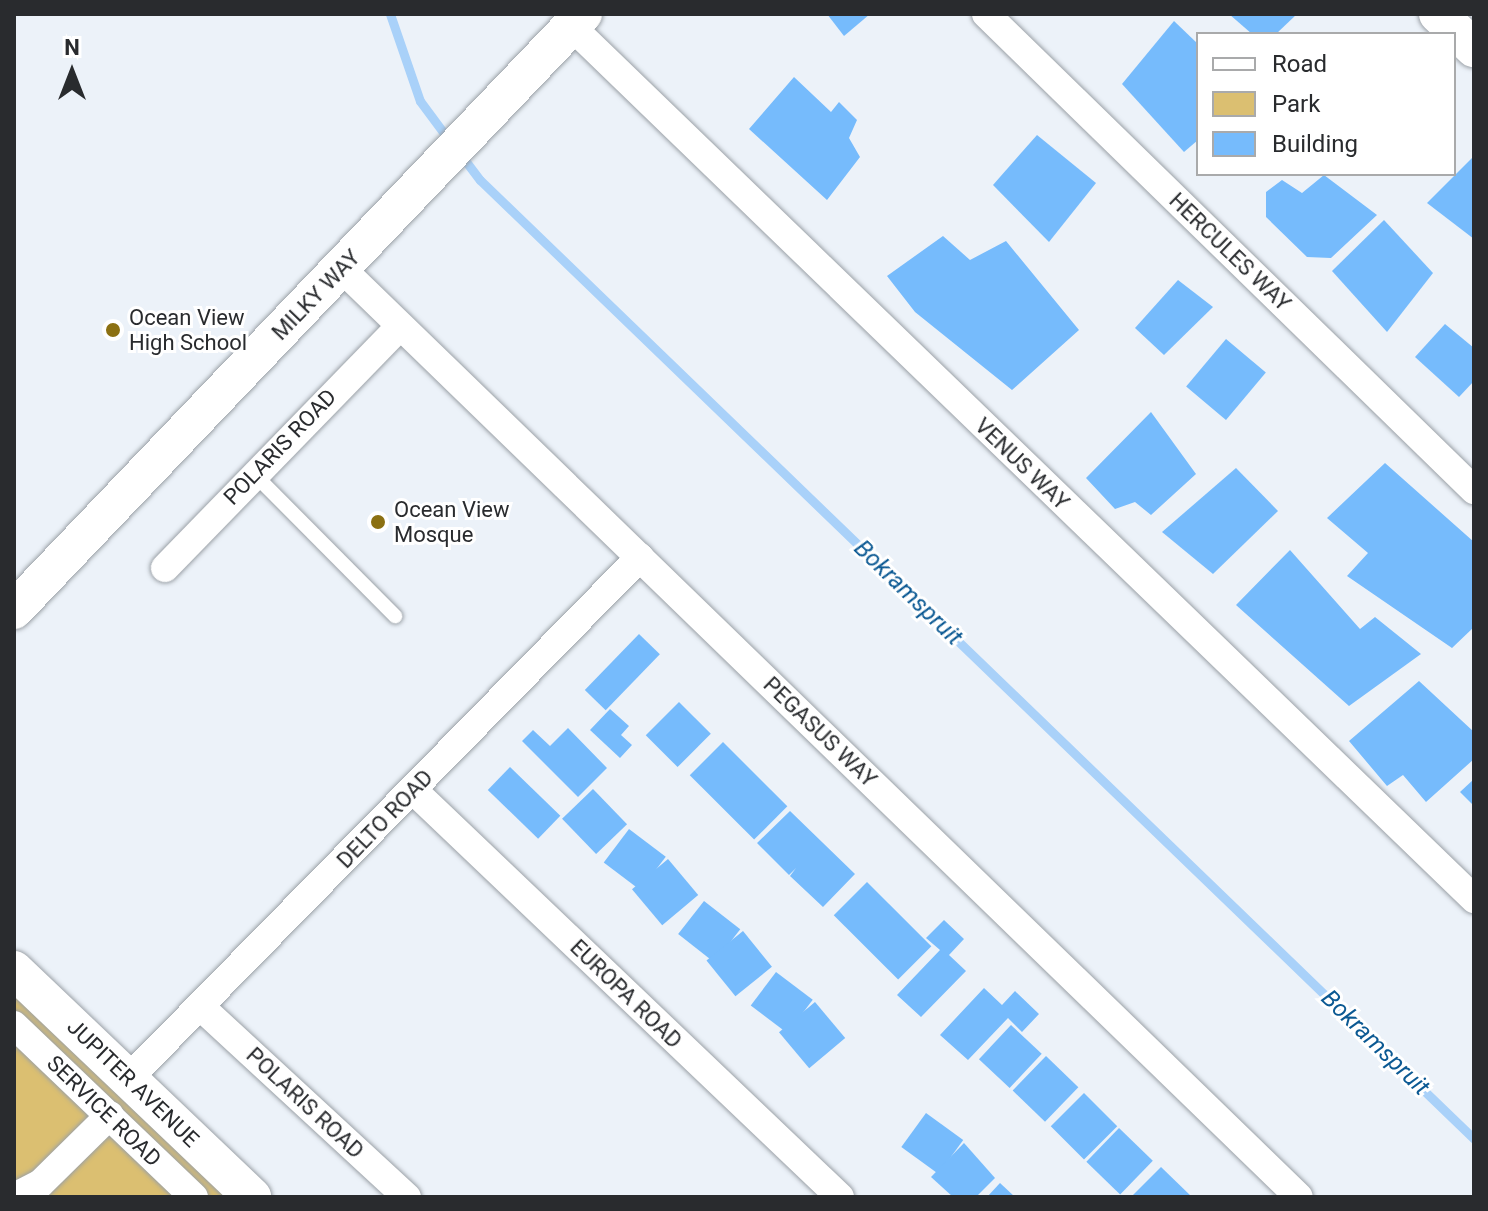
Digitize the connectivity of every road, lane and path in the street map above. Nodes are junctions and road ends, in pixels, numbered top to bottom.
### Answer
1 (986, 14) edge
2 (1438, 14) edge
3 (578, 20) edge
4 (1474, 48) edge
5 (341, 268) junction
6 (398, 328) junction
7 (252, 473) junction
8 (1474, 490) edge
9 (640, 557) junction
10 (165, 568) dead end
11 (14, 610) edge
12 (395, 616) dead end
13 (413, 790) junction
14 (1474, 899) edge
15 (14, 970) edge
16 (202, 1008) junction
17 (14, 1025) edge
18 (128, 1079) junction
19 (110, 1115) junction
20 (14, 1197) edge
21 (194, 1197) edge
22 (252, 1197) edge
23 (407, 1197) edge
24 (840, 1197) edge
25 (1299, 1197) edge

1 - 8 street, HERCULES WAY
2 - 4 street
3 - 5 street, MILKY WAY
3 - 14 street, VENUS WAY
5 - 6 street, PEGASUS WAY
5 - 11 street, MILKY WAY
6 - 7 street, POLARIS ROAD
6 - 9 street, PEGASUS WAY
7 - 10 street, POLARIS ROAD
7 - 12 lane
9 - 13 street, DELTO ROAD
9 - 25 street, PEGASUS WAY
13 - 16 street, DELTO ROAD
13 - 24 street, EUROPA ROAD
15 - 18 street, JUPITER AVENUE
16 - 18 street, DELTO ROAD
16 - 23 street, POLARIS ROAD
17 - 19 street, SERVICE ROAD
18 - 22 street, JUPITER AVENUE
19 - 20 street
19 - 21 street, SERVICE ROAD

